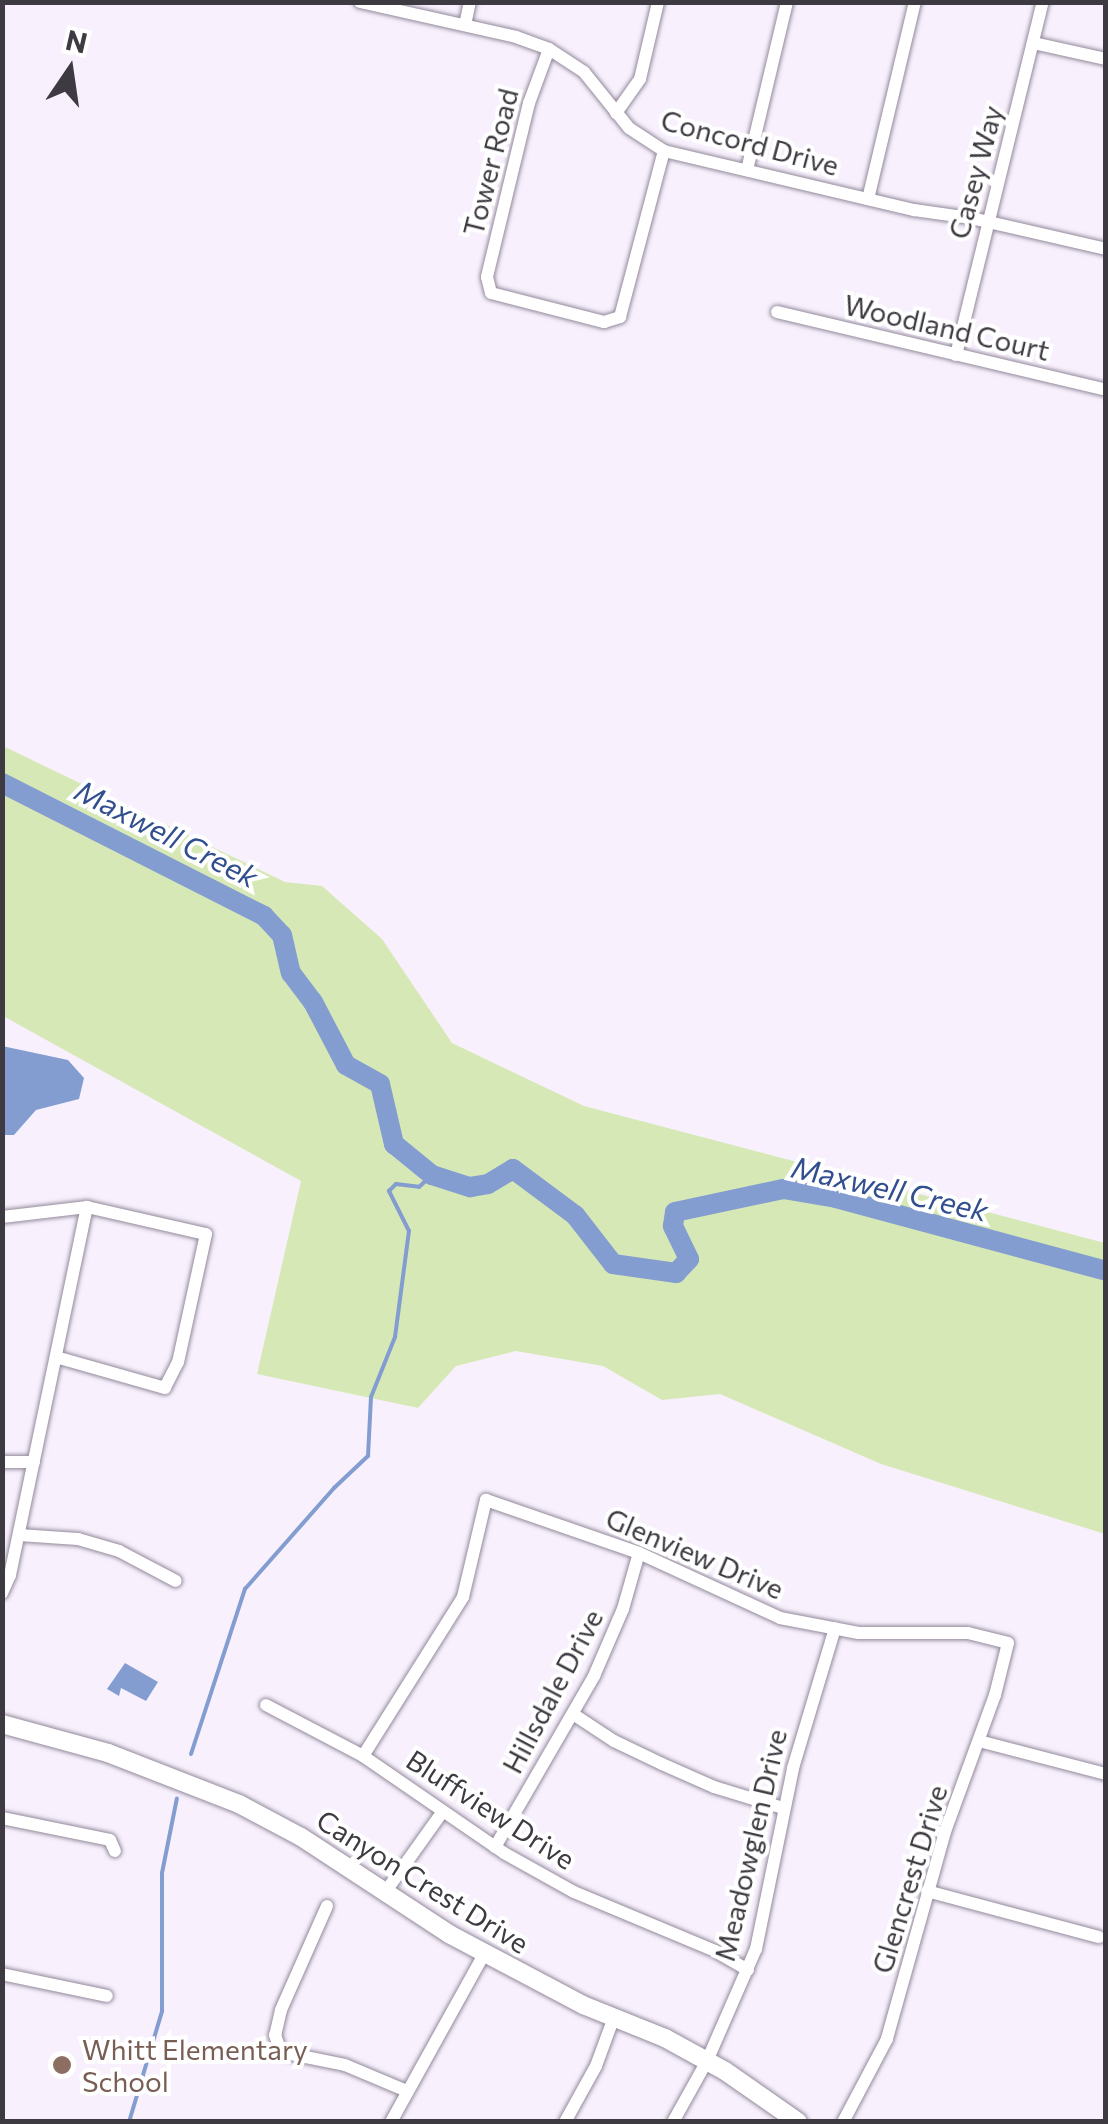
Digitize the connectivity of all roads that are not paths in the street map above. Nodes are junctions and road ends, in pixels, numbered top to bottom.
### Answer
1 (360, 2) edge
2 (470, 2) edge
3 (658, 2) edge
4 (787, 2) edge
5 (915, 2) edge
6 (1043, 2) edge
7 (464, 26) junction
8 (1033, 43) junction
9 (550, 49) junction
10 (1106, 59) edge
11 (616, 113) junction
12 (664, 150) junction
13 (747, 170) junction
14 (868, 199) junction
15 (989, 222) junction
16 (1106, 249) edge
17 (777, 312) dead end
18 (956, 355) junction
19 (1106, 390) edge
20 (87, 1206) junction
21 (2, 1217) edge
22 (56, 1357) junction
23 (2, 1462) edge
24 (34, 1462) junction
25 (19, 1535) junction
26 (638, 1553) junction
27 (176, 1582) dead end
28 (2, 1593) edge
29 (835, 1628) junction
30 (1008, 1644) joint
31 (266, 1705) dead end
32 (573, 1714) junction
33 (2, 1724) edge
34 (979, 1741) junction
35 (363, 1756) junction
36 (1106, 1774) edge
37 (783, 1808) junction
38 (443, 1811) junction
39 (2, 1818) edge
40 (495, 1847) junction
41 (116, 1851) dead end
42 (928, 1891) junction
43 (386, 1892) junction
44 (327, 1906) dead end
45 (1099, 1938) dead end
46 (484, 1954) junction
47 (748, 1970) junction
48 (2, 1974) edge
49 (107, 1996) dead end
50 (614, 2017) junction
51 (708, 2061) junction
52 (407, 2091) junction
53 (391, 2122) edge
54 (565, 2122) edge
55 (673, 2122) edge
56 (798, 2122) edge
57 (843, 2122) edge

1 - 7 street, Concord Drive
2 - 7 street
3 - 11 street
4 - 13 street
5 - 14 street
6 - 8 street, Casey Way
7 - 9 street, Concord Drive
8 - 10 street
8 - 15 street, Casey Way
9 - 11 street, Concord Drive
9 - 12 street, Tower Road
11 - 12 street, Concord Drive
12 - 13 street, Concord Drive
13 - 14 street, Concord Drive
14 - 15 street, Concord Drive
15 - 16 street, Concord Drive
15 - 18 street, Casey Way
17 - 18 street, Woodland Court
18 - 19 street, Woodland Court
20 - 21 street
20 - 22 street
20 - 22 street
22 - 24 street
23 - 24 street
24 - 25 street
25 - 27 street
25 - 28 street
26 - 29 street, Glenview Drive
26 - 32 street, Hillsdale Drive
26 - 35 street, Glenview Drive
29 - 30 street, Glenview Drive
29 - 37 street, Meadowglen Drive
30 - 34 street, Glencrest Drive
31 - 35 street, Bluffview Drive
32 - 37 street
32 - 40 street, Hillsdale Drive
33 - 43 street, Canyon Crest Drive
34 - 36 street
34 - 42 street, Glencrest Drive
35 - 38 street, Bluffview Drive
37 - 47 street, Meadowglen Drive
38 - 40 street, Bluffview Drive
38 - 43 street
39 - 41 street
40 - 47 street, Bluffview Drive
42 - 45 street
42 - 57 street, Glencrest Drive
43 - 46 street, Canyon Crest Drive
44 - 52 street
46 - 50 street, Canyon Crest Drive
46 - 52 street
47 - 51 street, Meadowglen Drive
48 - 49 street
50 - 51 street, Canyon Crest Drive
50 - 54 street
51 - 55 street, Meadowglen Drive
51 - 56 street, Canyon Crest Drive
52 - 53 street

